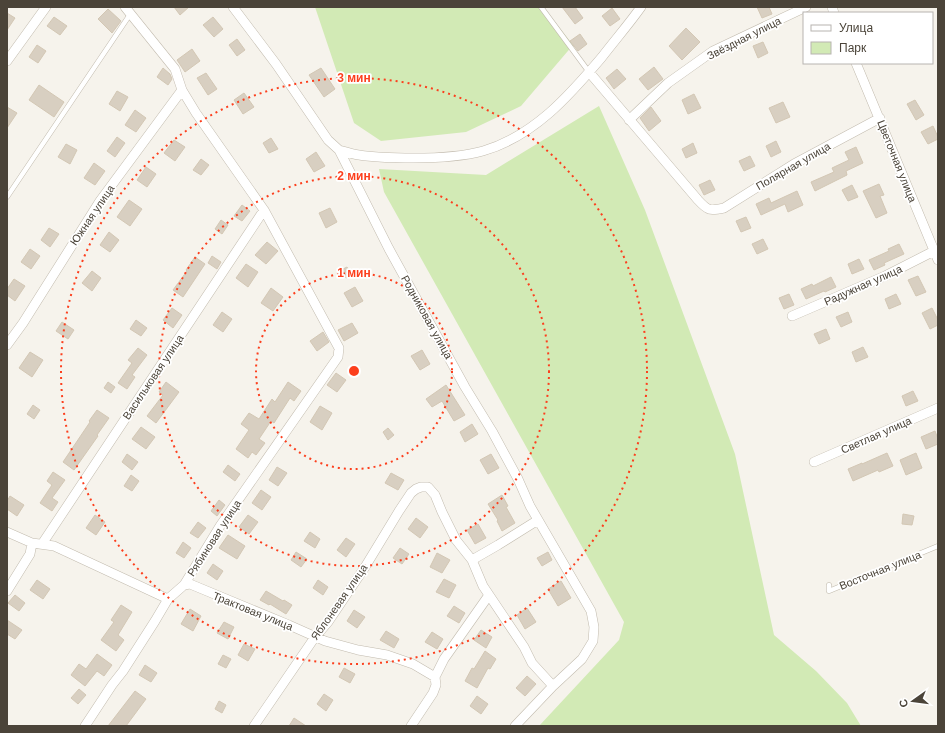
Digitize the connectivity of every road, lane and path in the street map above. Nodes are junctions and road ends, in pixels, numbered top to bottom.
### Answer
1 (46, 7) edge
2 (233, 7) edge
3 (541, 7) edge
4 (806, 7) edge
5 (638, 8) edge
6 (128, 10) edge
7 (7, 61) edge
8 (856, 64) edge
9 (589, 72) junction
10 (182, 90) junction
11 (880, 118) junction
12 (629, 120) junction
13 (339, 150) junction
14 (7, 197) edge
15 (264, 210) junction
16 (936, 255) edge
17 (792, 316) dead end
18 (7, 345) edge
19 (938, 408) edge
20 (814, 462) dead end
21 (538, 520) junction
22 (7, 532) edge
23 (32, 543) junction
24 (42, 544) junction
25 (938, 546) edge
26 (472, 560) junction
27 (184, 585) junction
28 (829, 585) dead end
29 (7, 591) edge
30 (489, 595) junction
31 (168, 599) junction
32 (315, 636) junction
33 (435, 678) junction
34 (553, 686) junction
35 (85, 726) edge
36 (254, 726) edge
37 (411, 726) edge
38 (515, 726) edge

1 - 7 street
2 - 13 street, Родниковая улица
3 - 9 lane
4 - 12 street, Звёздная улица
5 - 9 street
6 - 10 street
6 - 14 lane
8 - 11 street, Цветочная улица
9 - 12 street
9 - 13 street
10 - 15 street
10 - 18 street, Южная улица
11 - 12 street, Полярная улица
11 - 16 street, Цветочная улица
13 - 21 street, Родниковая улица
15 - 24 street, Васильковая улица
15 - 27 street, Рябиновая улица
16 - 17 street, Радужная улица
19 - 20 street, Светлая улица
21 - 26 street
21 - 34 street, Родниковая улица
22 - 23 street
23 - 24 street
23 - 29 street
24 - 31 street
25 - 28 lane, Восточная улица
26 - 30 street
26 - 32 street, Яблоневая улица
27 - 31 street, Рябиновая улица
27 - 32 street, Трактовая улица
30 - 33 street
30 - 34 street
31 - 35 street, Рябиновая улица
32 - 33 street, Трактовая улица
32 - 36 street, Яблоневая улица
33 - 37 street
34 - 38 street

